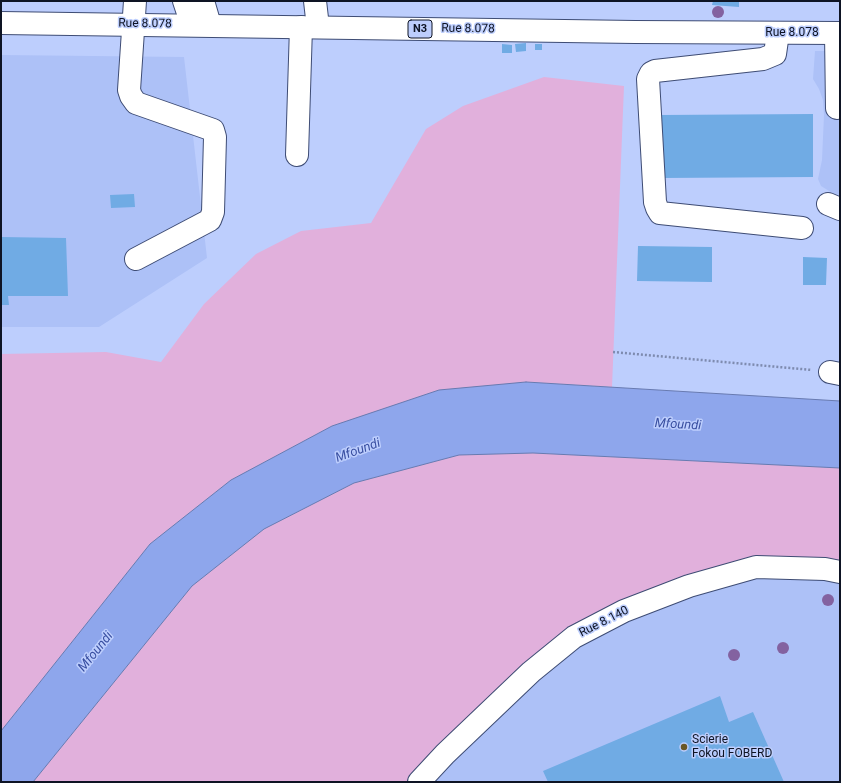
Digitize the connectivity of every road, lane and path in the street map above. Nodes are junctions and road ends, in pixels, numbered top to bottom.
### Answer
1 (135, 1) edge
2 (184, 1) edge
3 (203, 1) edge
4 (315, 1) edge
5 (1, 23) edge
6 (133, 24) junction
7 (201, 25) junction
8 (309, 27) junction
9 (778, 33) junction
10 (838, 33) edge
11 (837, 108) dead end
12 (297, 154) dead end
13 (802, 228) dead end
14 (136, 258) dead end
15 (613, 352) dead end
16 (835, 373) edge
17 (840, 572) edge
18 (420, 782) edge

1 - 6 main road
2 - 7 main road
3 - 7 main road
4 - 8 main road
5 - 6 main road, Rue 8.078 / N3
6 - 7 main road, Rue 8.078 / N3
6 - 14 main road
7 - 8 main road, Rue 8.078 / N3
8 - 9 main road, Rue 8.078 / N3
8 - 12 main road
9 - 10 main road, Rue 8.078 / N3
9 - 13 main road
10 - 11 main road
15 - 16 path
17 - 18 main road, Rue 8.140

